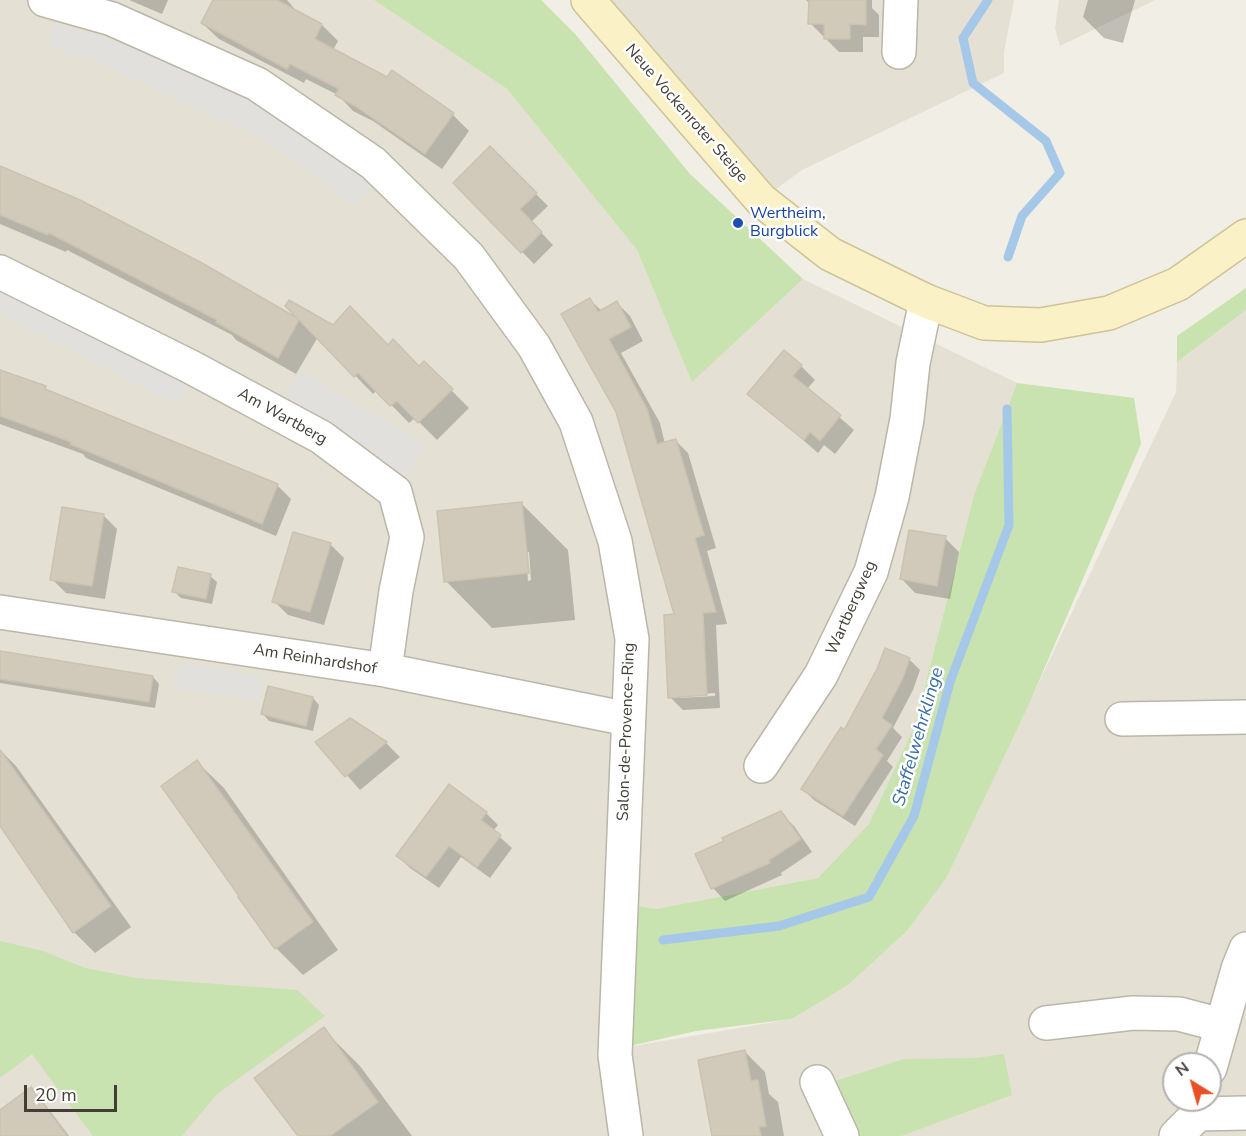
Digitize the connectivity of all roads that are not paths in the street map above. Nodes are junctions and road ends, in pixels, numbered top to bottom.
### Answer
1 (45, 0) edge
2 (588, 0) edge
3 (901, 0) edge
4 (899, 52) dead end
5 (1246, 237) edge
6 (0, 272) edge
7 (926, 301) junction
8 (0, 612) edge
9 (385, 670) junction
10 (1246, 717) edge
11 (628, 719) junction
12 (1122, 719) dead end
13 (761, 766) dead end
14 (1246, 949) edge
15 (1046, 1023) dead end
16 (1221, 1025) junction
17 (1214, 1052) edge
18 (817, 1082) dead end
19 (1246, 1113) edge
20 (1192, 1117) edge
21 (626, 1136) edge
22 (842, 1136) edge

1 - 11 street, Salon-de-Provence-Ring
2 - 7 main road, Neue Vockenroter Steige
3 - 4 street
5 - 7 main road, Neue Vockenroter Steige
6 - 9 street, Am Wartberg
7 - 13 street, Wartbergweg
8 - 9 street, Am Reinhardshof
9 - 11 street, Am Reinhardshof
10 - 12 street
11 - 21 street, Salon-de-Provence-Ring
14 - 16 street
15 - 16 street
16 - 17 street
18 - 22 street
19 - 20 street

